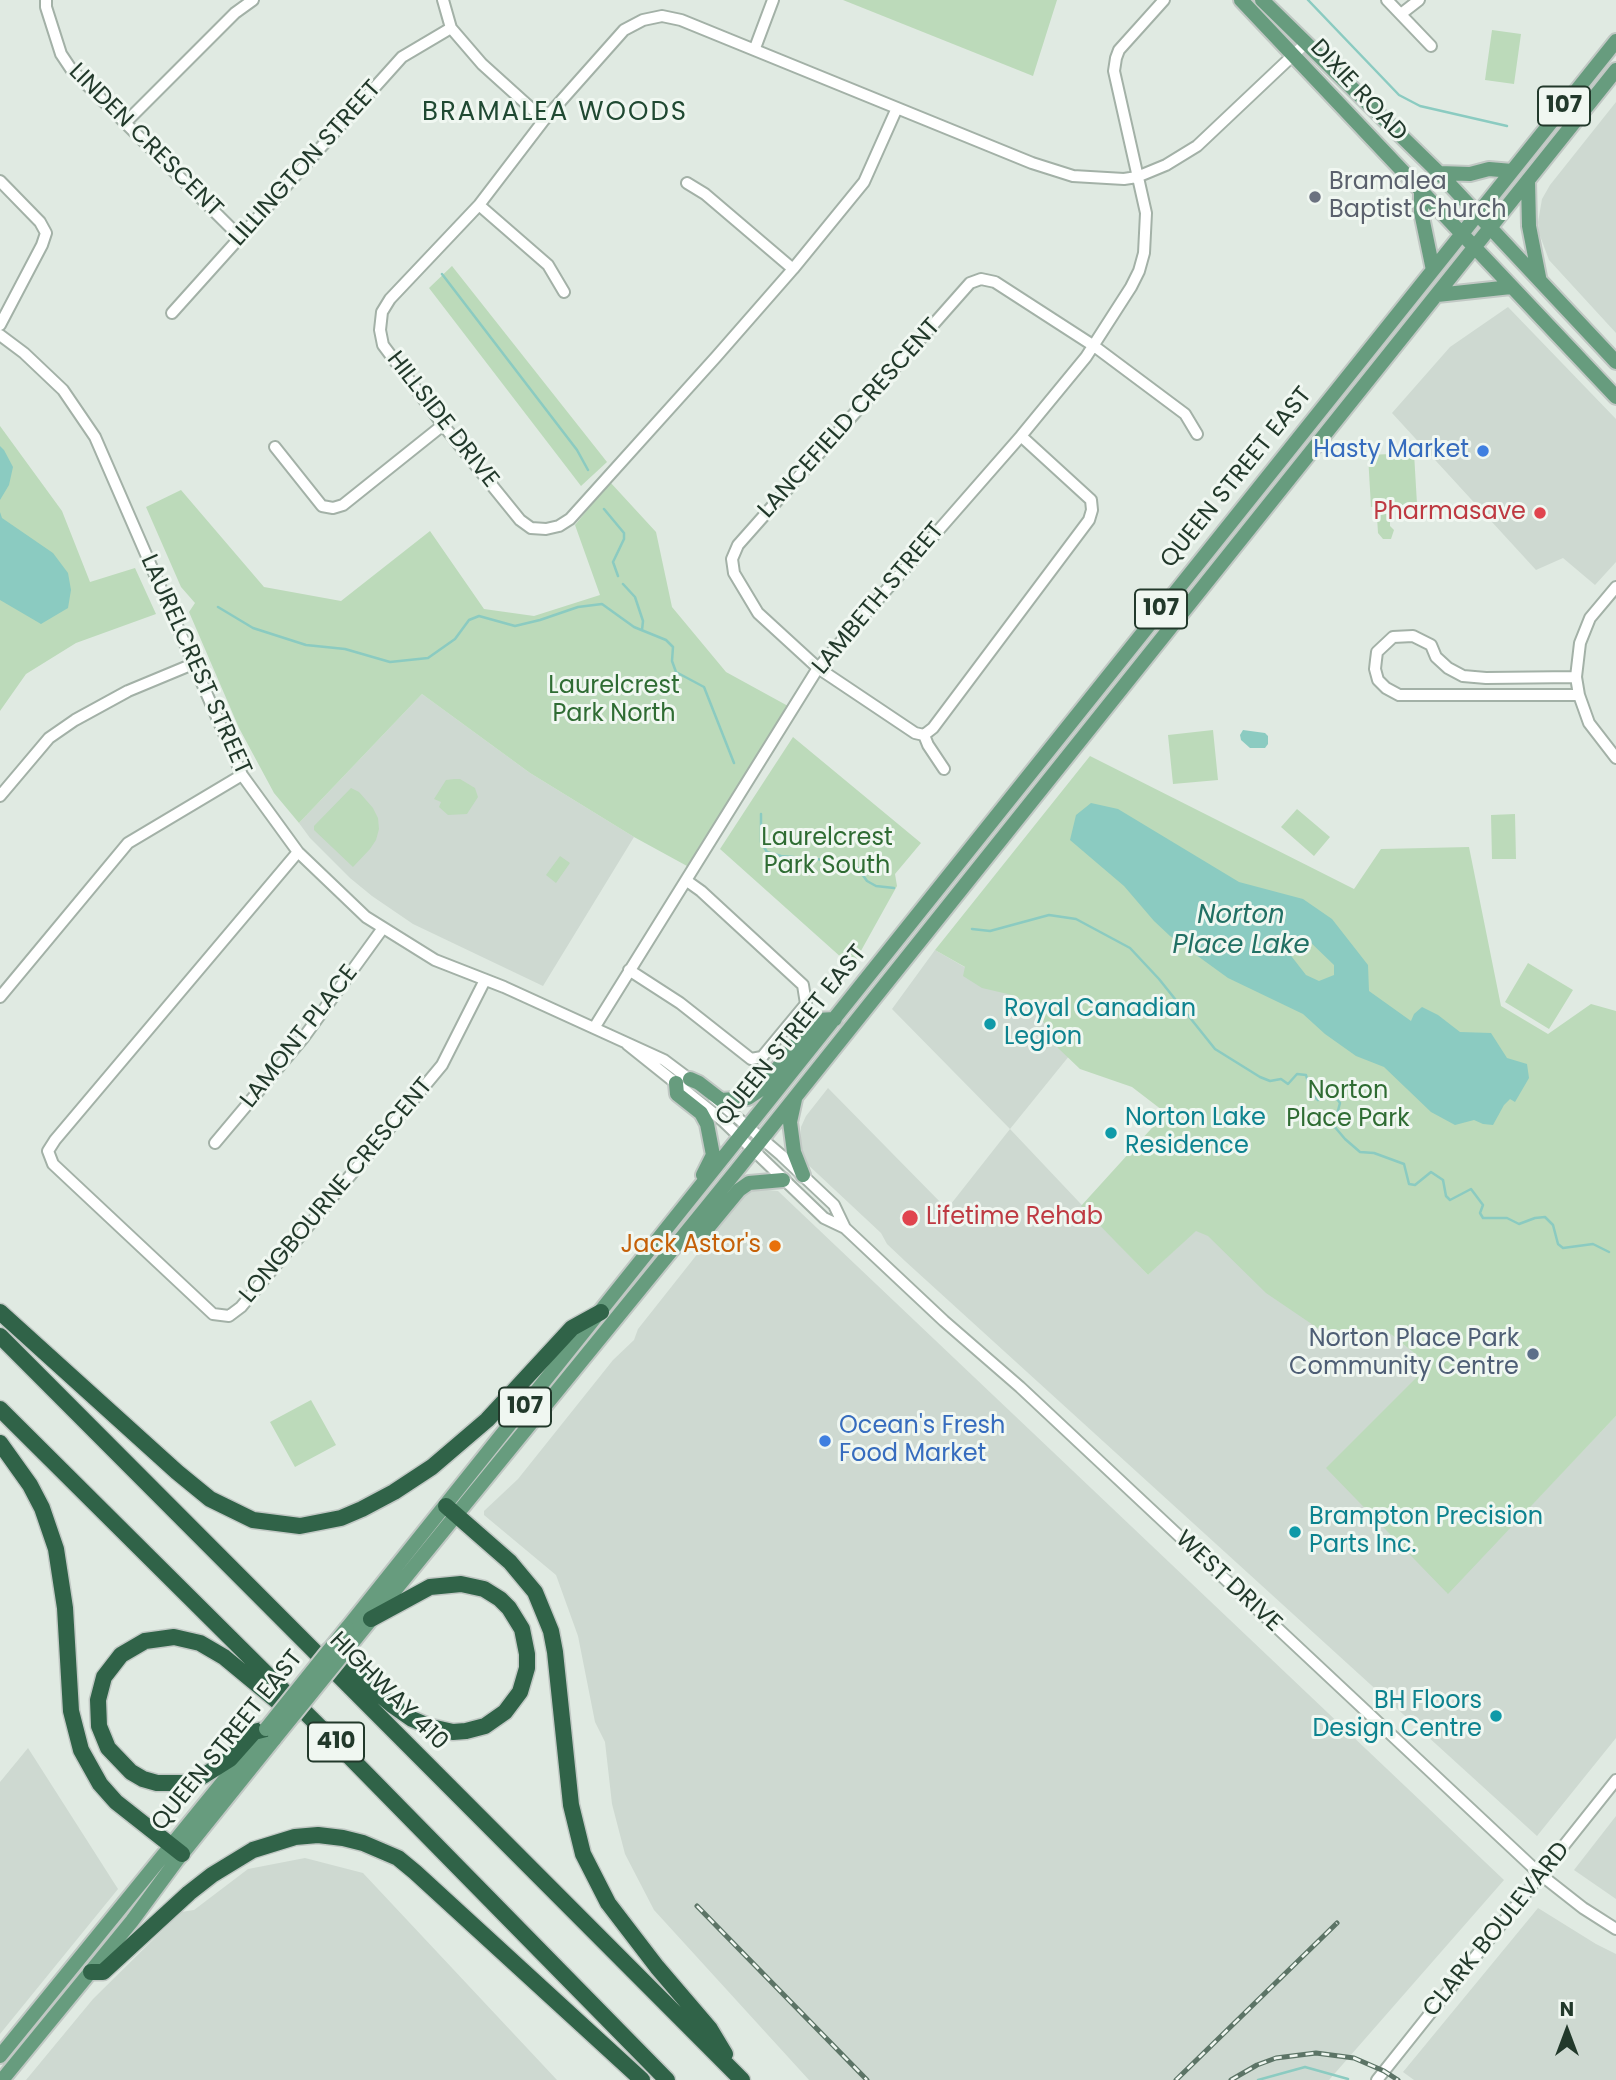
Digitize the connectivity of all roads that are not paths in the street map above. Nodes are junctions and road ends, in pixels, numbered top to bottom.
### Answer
1 (46, 0) edge
2 (253, 0) edge
3 (443, 0) edge
4 (773, 0) edge
5 (1164, 0) edge
6 (1241, 0) edge
7 (1262, 0) edge
8 (1387, 0) edge
9 (1419, 0) edge
10 (1401, 14) junction
11 (451, 28) junction
12 (1616, 41) edge
13 (1306, 43) junction
14 (1431, 47) dead end
15 (755, 48) junction
16 (1294, 56) junction
17 (1616, 70) edge
18 (897, 108) junction
19 (544, 120) junction
20 (126, 122) junction
21 (1512, 172) junction
22 (1439, 173) junction
23 (1137, 177) junction
24 (1528, 180) junction
25 (0, 181) edge
26 (687, 183) dead end
27 (1422, 191) junction
28 (479, 205) junction
29 (1478, 214) junction
30 (1491, 227) junction
31 (1462, 234) junction
32 (241, 238) junction
33 (1474, 248) junction
34 (793, 269) junction
35 (1433, 270) junction
36 (1539, 278) junction
37 (1511, 287) junction
38 (564, 292) dead end
39 (1437, 295) junction
40 (172, 313) dead end
41 (0, 325) edge
42 (0, 335) edge
43 (1094, 346) junction
44 (1616, 362) edge
45 (1616, 397) edge
46 (443, 425) junction
47 (1197, 434) dead end
48 (1021, 436) junction
49 (275, 447) dead end
50 (1616, 587) edge
51 (1159, 612) junction
52 (1146, 659) junction
53 (193, 664) junction
54 (817, 668) junction
55 (1576, 677) junction
56 (1486, 678) junction
57 (1487, 695) junction
58 (1579, 695) junction
59 (924, 734) junction
60 (1616, 758) edge
61 (944, 769) dead end
62 (242, 775) junction
63 (0, 796) edge
64 (298, 852) junction
65 (684, 885) junction
66 (383, 928) junction
67 (629, 970) junction
68 (485, 980) junction
69 (0, 998) edge
70 (835, 1019) junction
71 (594, 1028) junction
72 (683, 1081) junction
73 (797, 1095) junction
74 (744, 1133) junction
75 (762, 1138) junction
76 (215, 1143) dead end
77 (752, 1151) junction
78 (803, 1175) junction
79 (783, 1180) junction
80 (694, 1195) junction
81 (845, 1227) junction
82 (687, 1232) junction
83 (0, 1312) edge
84 (601, 1312) junction
85 (0, 1336) edge
86 (0, 1409) edge
87 (0, 1443) edge
88 (451, 1510) junction
89 (371, 1619) junction
90 (287, 1623) junction
91 (352, 1633) junction
92 (271, 1734) junction
93 (337, 1744) junction
94 (1616, 1780) edge
95 (177, 1850) junction
96 (1541, 1875) junction
97 (1616, 1929) edge
98 (91, 1972) junction
99 (0, 2056) edge
100 (741, 2079) edge
101 (2, 2080) edge
102 (642, 2080) edge
103 (667, 2080) edge
104 (1377, 2080) edge

1 - 20 street, LINDEN CRESCENT
2 - 20 street
3 - 11 street
4 - 15 street
5 - 23 street, LAMBETH STREET
6 - 16 main road, DIXIE ROAD
7 - 13 main road, DIXIE ROAD
8 - 10 street
9 - 10 street
10 - 14 street
11 - 19 street
11 - 32 street, LILLINGTON STREET
12 - 21 main road, QUEEN STREET EAST / 107
13 - 16 street, HILLSIDE DRIVE
13 - 22 main road, DIXIE ROAD
15 - 18 street, HILLSIDE DRIVE
15 - 19 street, HILLSIDE DRIVE
16 - 23 street, HILLSIDE DRIVE
16 - 27 main road, DIXIE ROAD
17 - 24 main road, QUEEN STREET EAST / 107
18 - 23 street, HILLSIDE DRIVE
18 - 34 street, HILLSIDE DRIVE
19 - 28 street, HILLSIDE DRIVE
20 - 32 street, LINDEN CRESCENT
21 - 22 main road
21 - 29 main road, QUEEN STREET EAST / 107
22 - 29 main road, DIXIE ROAD
23 - 43 street, LAMBETH STREET
24 - 30 main road, QUEEN STREET EAST / 107
24 - 36 main road
25 - 41 street
26 - 34 street
27 - 31 main road, DIXIE ROAD
27 - 35 main road
28 - 38 street
28 - 46 street, HILLSIDE DRIVE
29 - 30 main road, DIXIE ROAD
29 - 31 main road, QUEEN STREET EAST / 107
30 - 33 main road, QUEEN STREET EAST / 107
30 - 36 main road, DIXIE ROAD
31 - 33 main road, DIXIE ROAD
31 - 35 main road, QUEEN STREET EAST / 107
32 - 40 street, LILLINGTON STREET
33 - 37 main road, DIXIE ROAD
33 - 39 main road, QUEEN STREET EAST / 107
34 - 46 street, HILLSIDE DRIVE
35 - 51 main road, QUEEN STREET EAST / 107
36 - 44 main road, DIXIE ROAD
37 - 39 main road
37 - 45 main road, DIXIE ROAD
39 - 52 main road, QUEEN STREET EAST / 107
42 - 53 street, LAURELCREST STREET
43 - 47 street, LANCEFIELD CRESCENT
43 - 48 street, LAMBETH STREET
43 - 54 street, LANCEFIELD CRESCENT
46 - 49 street
48 - 54 street, LAMBETH STREET
48 - 59 street
50 - 55 street
51 - 52 main road
51 - 70 main road, QUEEN STREET EAST / 107
52 - 73 main road, QUEEN STREET EAST / 107
53 - 62 street, LAURELCREST STREET
53 - 63 street
54 - 59 street, LANCEFIELD CRESCENT
54 - 65 street, LAMBETH STREET
55 - 56 street
55 - 58 street
56 - 57 street
56 - 57 street
57 - 58 street
58 - 60 street
59 - 61 street
62 - 64 street, LAURELCREST STREET
62 - 69 street
64 - 66 street, LAURELCREST STREET
64 - 68 street, LONGBOURNE CRESCENT
65 - 67 street, LAMBETH STREET
65 - 67 street
66 - 68 street, LAURELCREST STREET
66 - 76 street, LAMONT PLACE
67 - 71 street, LAMBETH STREET
68 - 71 street, LAURELCREST STREET
70 - 72 main road
70 - 74 main road, QUEEN STREET EAST / 107
71 - 72 street, LAURELCREST STREET
72 - 74 street, LAURELCREST STREET
72 - 80 main road
73 - 75 main road, QUEEN STREET EAST / 107
73 - 78 main road
74 - 75 street, WEST DRIVE
74 - 77 street, WEST DRIVE
74 - 80 main road, QUEEN STREET EAST / 107
75 - 77 main road, QUEEN STREET EAST / 107
75 - 78 street, WEST DRIVE
77 - 79 street, WEST DRIVE
77 - 82 main road, QUEEN STREET EAST / 107
78 - 81 street, WEST DRIVE
79 - 81 street, WEST DRIVE
79 - 82 main road
80 - 84 main road, QUEEN STREET EAST / 107
81 - 96 street, WEST DRIVE
82 - 88 main road, QUEEN STREET EAST / 107
83 - 84 highway
84 - 88 main road, QUEEN STREET EAST / 107
85 - 90 highway, HIGHWAY 410 / 410
86 - 93 highway, 410
87 - 95 highway
88 - 89 main road, QUEEN STREET EAST / 107
88 - 91 main road, QUEEN STREET EAST / 107
88 - 100 highway
89 - 90 highway
89 - 91 main road, QUEEN STREET EAST / 107
90 - 100 highway, HIGHWAY 410 / 410
91 - 92 main road, QUEEN STREET EAST / 107, bridge
92 - 93 highway
92 - 95 main road, QUEEN STREET EAST
93 - 103 highway, 410
94 - 96 street, CLARK BOULEVARD
95 - 98 main road, QUEEN STREET EAST
95 - 99 main road, QUEEN STREET EAST
96 - 97 street, WEST DRIVE
96 - 104 street, CLARK BOULEVARD
98 - 101 main road, QUEEN STREET EAST
98 - 102 highway

